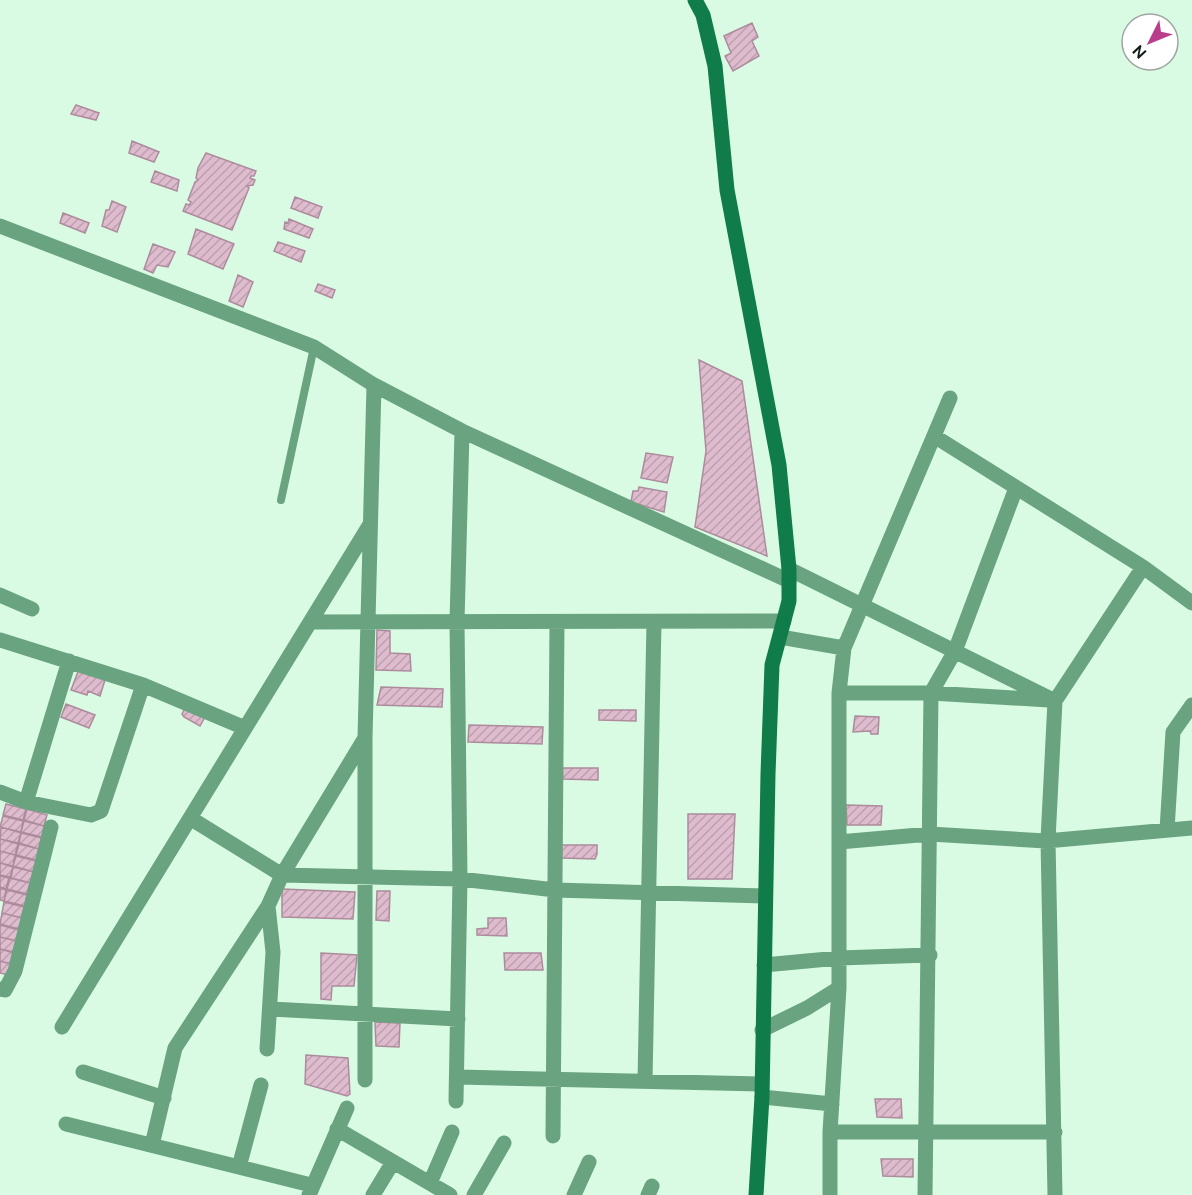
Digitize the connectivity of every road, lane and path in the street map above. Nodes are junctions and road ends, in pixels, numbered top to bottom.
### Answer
1 (695, 0) edge
2 (0, 226) edge
3 (314, 347) junction
4 (374, 385) junction
5 (950, 398) dead end
6 (462, 431) junction
7 (934, 436) junction
8 (1016, 488) junction
9 (282, 500) dead end
10 (370, 525) junction
11 (1143, 567) junction
12 (789, 575) junction
13 (0, 595) edge
14 (1192, 603) edge
15 (862, 605) junction
16 (32, 609) dead end
17 (784, 621) junction
18 (310, 622) junction
19 (368, 622) junction
20 (457, 622) junction
21 (557, 622) junction
22 (654, 622) junction
23 (780, 637) junction
24 (0, 640) edge
25 (844, 648) junction
26 (955, 651) junction
27 (69, 661) junction
28 (143, 684) junction
29 (839, 693) junction
30 (931, 693) junction
31 (1055, 701) junction
32 (1192, 705) edge
33 (245, 728) junction
34 (365, 738) junction
35 (0, 792) edge
36 (26, 802) junction
37 (190, 818) junction
38 (51, 827) dead end
39 (1192, 828) edge
40 (1167, 830) junction
41 (930, 834) junction
42 (1048, 840) junction
43 (839, 842) junction
44 (282, 874) junction
45 (367, 875) junction
46 (460, 879) junction
47 (555, 890) junction
48 (649, 892) junction
49 (765, 896) junction
50 (267, 906) junction
51 (930, 955) junction
52 (838, 958) junction
53 (764, 965) junction
54 (838, 988) junction
55 (0, 989) edge
56 (271, 1008) junction
57 (364, 1013) junction
58 (458, 1019) junction
59 (62, 1027) dead end
60 (762, 1030) junction
61 (267, 1049) dead end
62 (82, 1072) dead end
63 (458, 1077) junction
64 (553, 1079) junction
65 (365, 1080) dead end
66 (645, 1081) junction
67 (261, 1085) dead end
68 (762, 1091) junction
69 (164, 1098) junction
70 (456, 1101) dead end
71 (832, 1104) junction
72 (347, 1108) dead end
73 (66, 1124) dead end
74 (337, 1130) junction
75 (452, 1132) dead end
76 (830, 1132) junction
77 (926, 1132) junction
78 (1055, 1132) junction
79 (553, 1136) dead end
80 (504, 1143) dead end
81 (152, 1145) junction
82 (393, 1162) junction
83 (589, 1162) dead end
84 (238, 1167) junction
85 (430, 1183) junction
86 (310, 1190) edge
87 (373, 1195) edge
88 (450, 1195) edge
89 (474, 1195) edge
90 (574, 1195) edge
91 (756, 1195) edge
92 (830, 1195) edge
93 (925, 1195) edge
94 (1055, 1195) edge

1 - 12 street
2 - 3 street
3 - 4 street
3 - 9 lane
4 - 6 street
4 - 10 street
5 - 7 street
6 - 12 street
6 - 20 street
7 - 8 street
7 - 15 street
8 - 11 street
8 - 26 street
10 - 18 street
10 - 19 street
11 - 14 street
11 - 31 street
12 - 15 street
12 - 17 street
13 - 16 street
15 - 25 street
15 - 26 street
17 - 22 street
17 - 23 street
18 - 19 street
18 - 33 street
19 - 20 street
19 - 34 street
20 - 21 street
20 - 46 street
21 - 22 street
21 - 47 street
22 - 48 street
23 - 25 street
23 - 49 street
24 - 27 street
25 - 29 street
26 - 30 street
26 - 31 street
27 - 28 street
27 - 36 street
28 - 33 street
28 - 36 street
29 - 30 street
29 - 43 street
30 - 31 street
30 - 41 street
31 - 42 street
32 - 40 street
33 - 37 street
34 - 44 street
34 - 45 street
35 - 36 street
37 - 44 street
37 - 59 street
38 - 55 street
39 - 40 street
40 - 42 street
41 - 42 street
41 - 43 street
41 - 51 street
42 - 78 street
43 - 52 street
44 - 45 street
44 - 50 street
45 - 46 street
45 - 57 street
46 - 47 street
46 - 58 street
47 - 48 street
47 - 64 street
48 - 49 street
48 - 66 street
49 - 53 street
50 - 56 street
50 - 69 street
51 - 52 street
51 - 77 street
52 - 53 street
52 - 54 street
53 - 60 street
54 - 60 street
54 - 71 street
56 - 57 street
56 - 61 street
57 - 58 street
57 - 65 street
58 - 63 street
60 - 68 street
62 - 69 street
63 - 64 street
63 - 70 street
64 - 66 street
64 - 79 street
66 - 68 street
67 - 84 street
68 - 71 street
68 - 91 street
69 - 81 street
71 - 76 street
72 - 74 street
73 - 81 street
74 - 82 street
74 - 86 street
75 - 85 street
76 - 77 street
76 - 92 street
77 - 78 street
77 - 93 street
78 - 94 street
80 - 89 street
81 - 84 street
82 - 85 street
82 - 87 street
83 - 90 street
84 - 86 street
85 - 88 street

